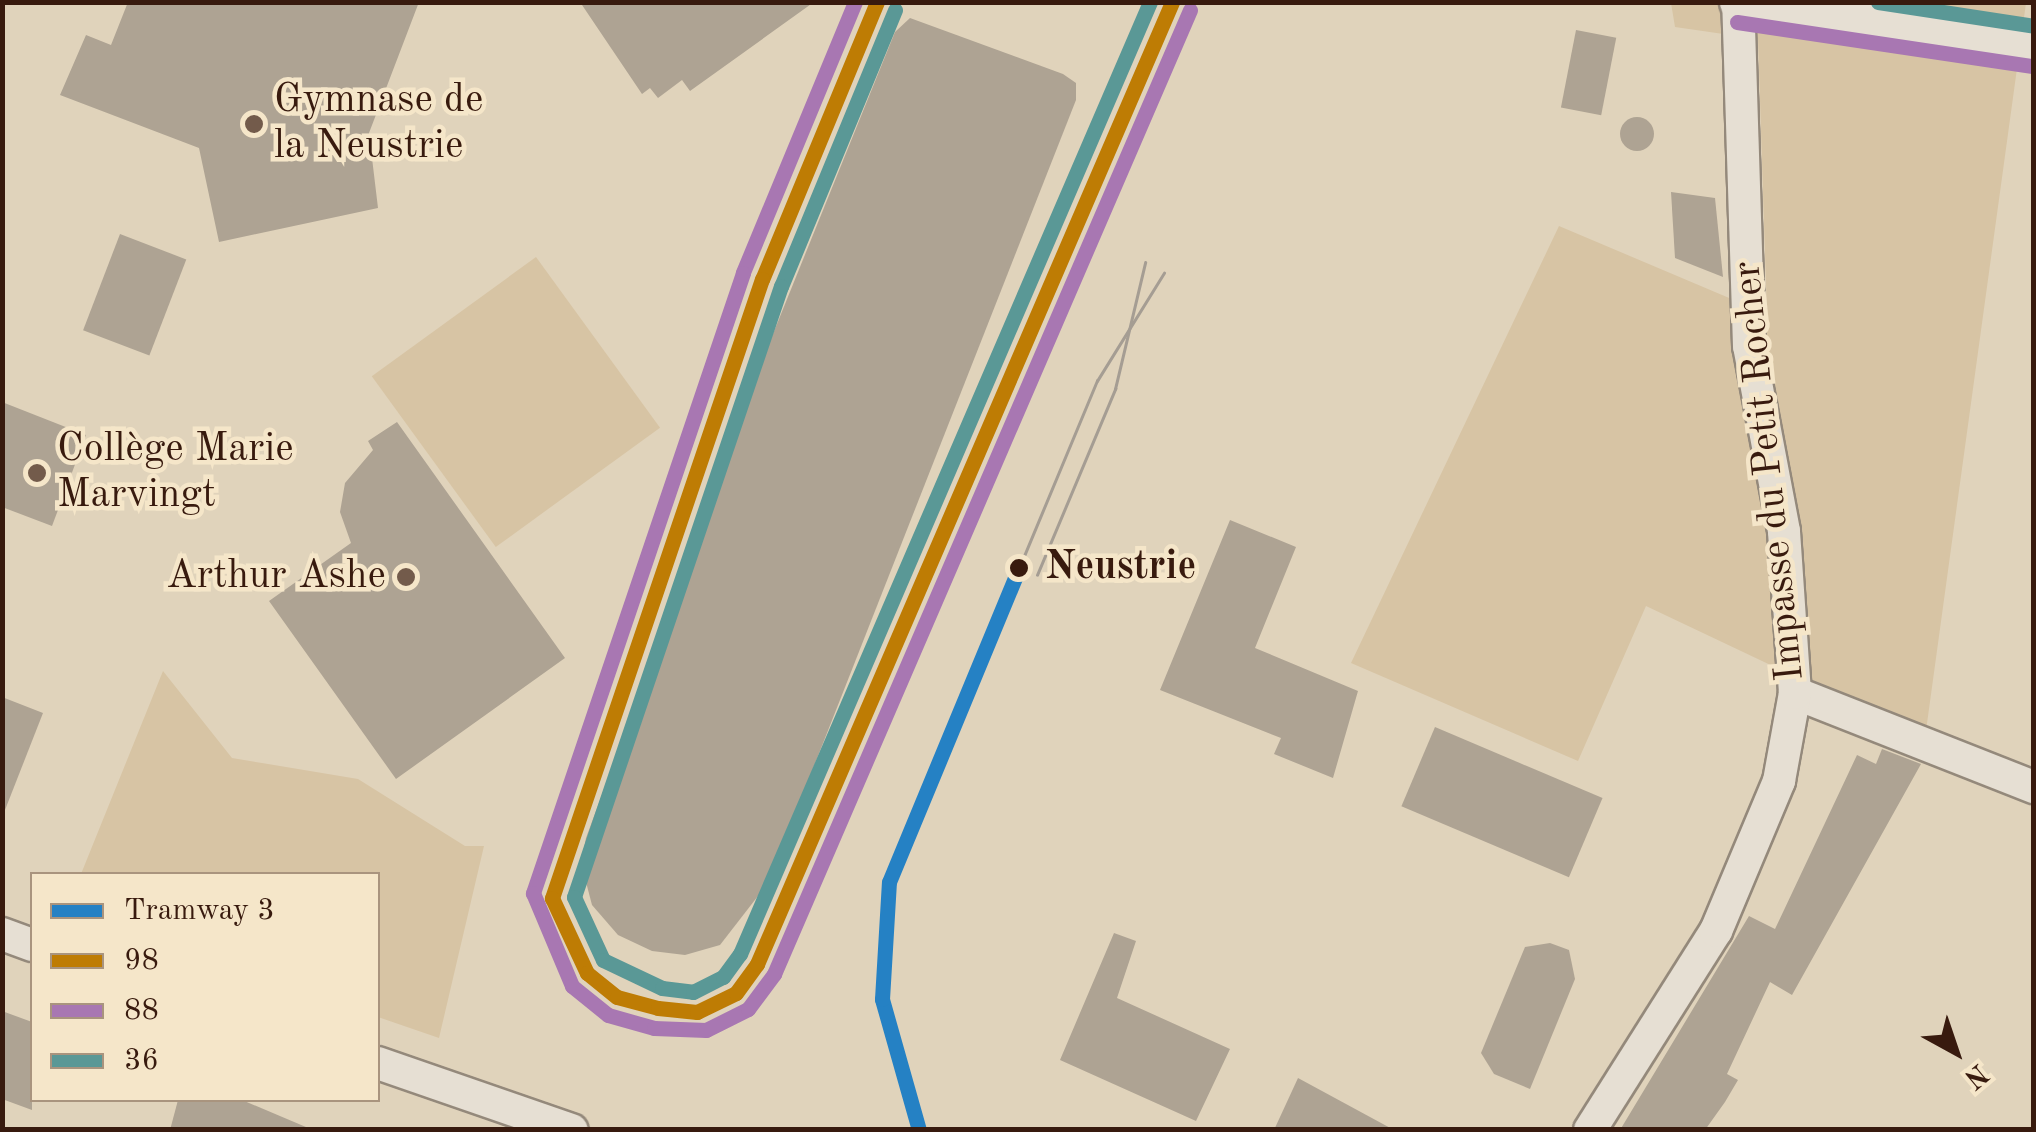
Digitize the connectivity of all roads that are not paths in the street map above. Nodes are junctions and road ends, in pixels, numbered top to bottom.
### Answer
1 (1739, 2) edge
2 (2034, 46) edge
3 (1796, 693) junction
4 (2034, 787) edge
5 (2, 934) edge
6 (30, 944) edge
7 (380, 1064) edge
8 (572, 1130) edge
9 (1590, 1130) edge

1 - 2 street
1 - 3 street, Impasse du Petit Rocher
3 - 4 street
3 - 9 street, Impasse du Petit Rocher
5 - 6 street
7 - 8 street

